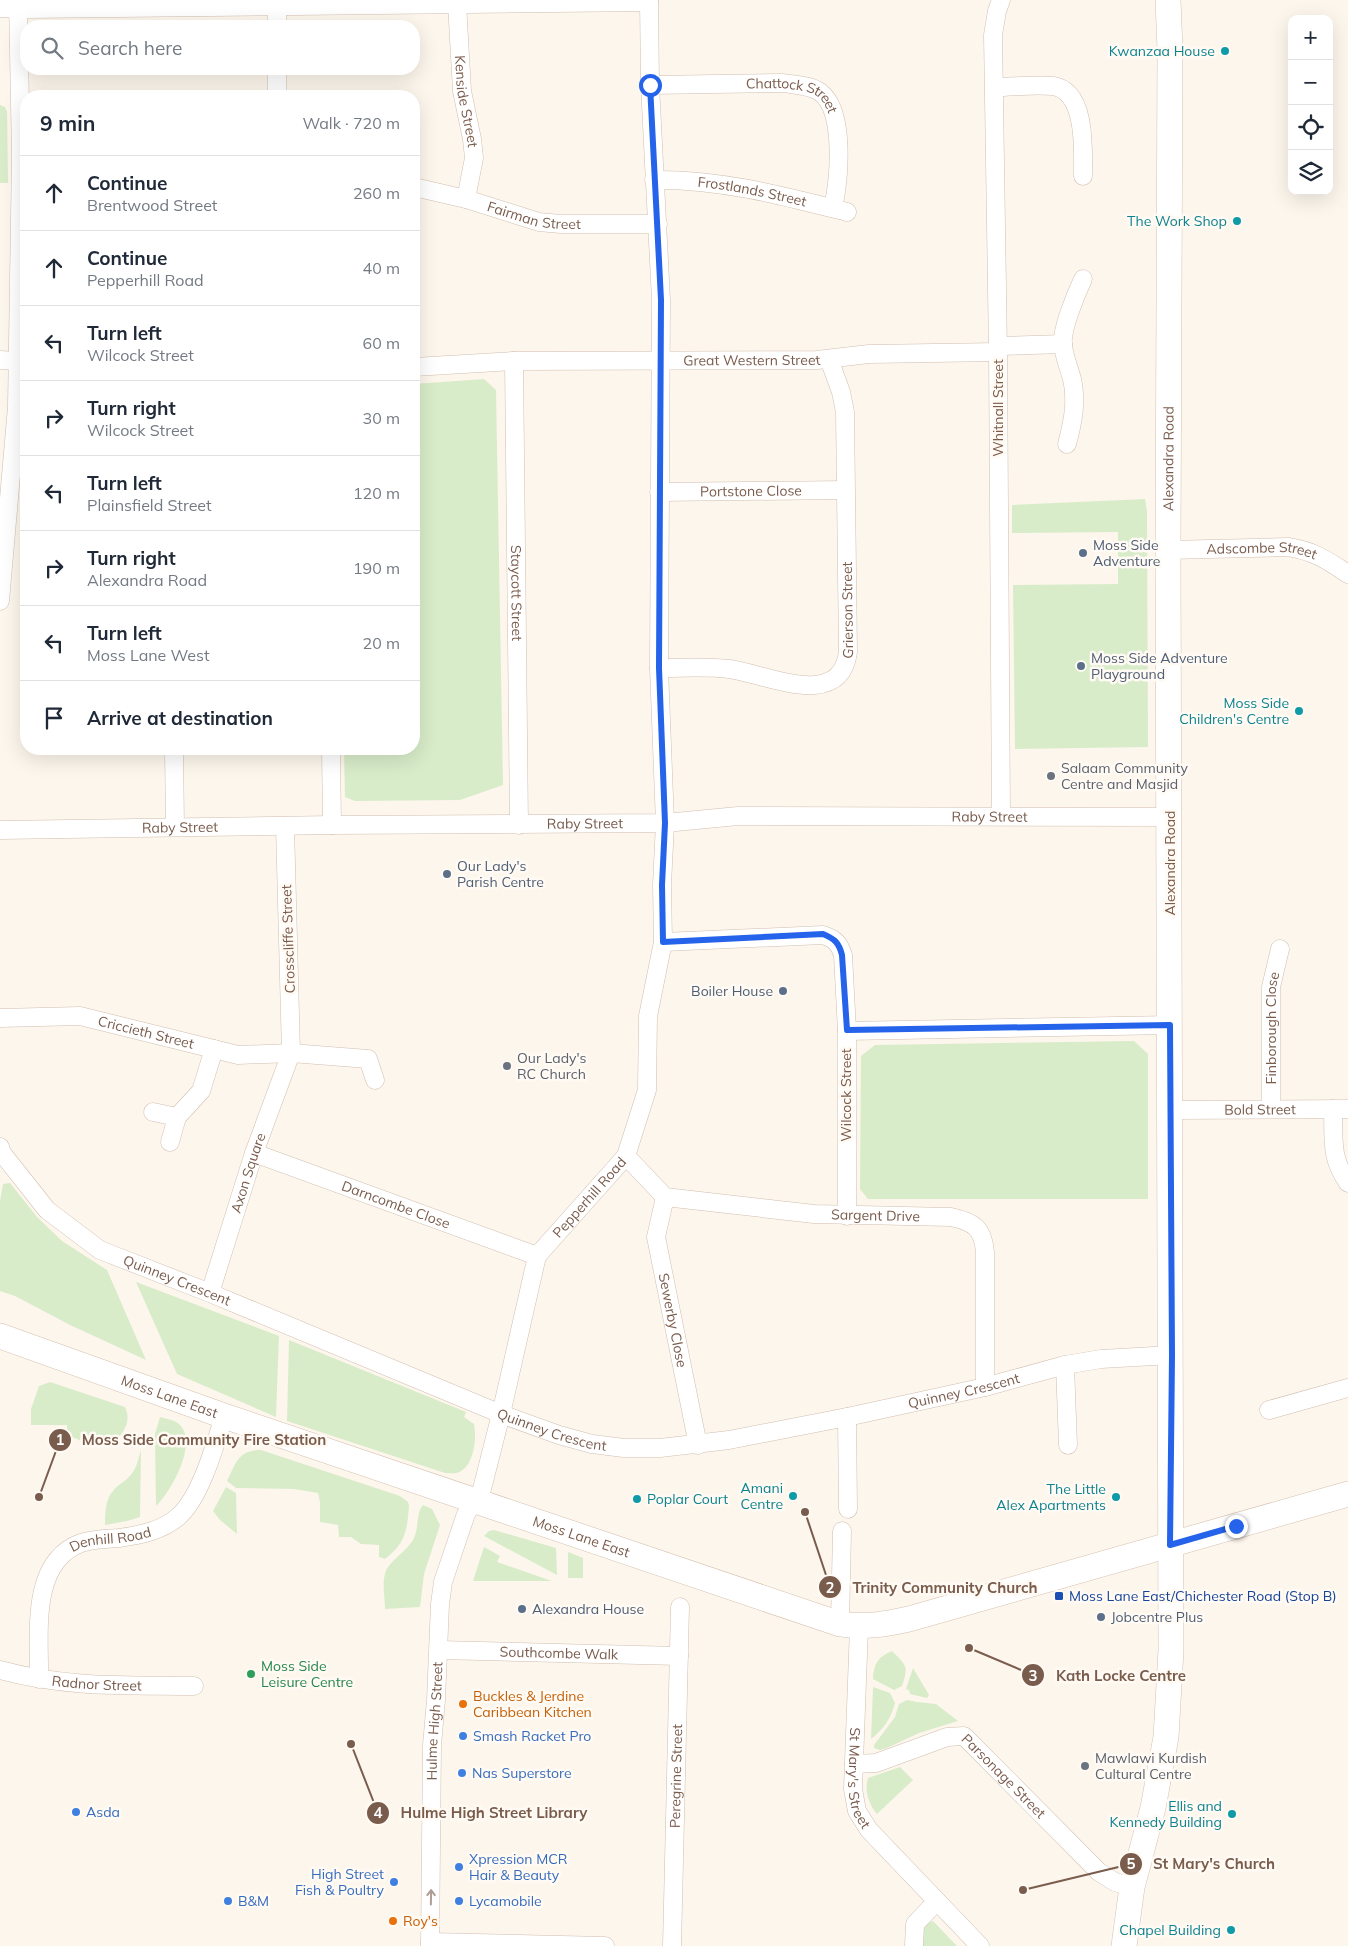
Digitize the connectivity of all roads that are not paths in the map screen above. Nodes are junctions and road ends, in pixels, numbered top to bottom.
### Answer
1 (1001, 0) edge
2 (1168, 0) edge
3 (649, 1) edge
4 (277, 2) edge
5 (458, 3) junction
6 (18, 4) edge
7 (0, 8) edge
8 (277, 20) edge
9 (20, 54) edge
10 (21, 75) edge
11 (277, 75) edge
12 (650, 85) junction
13 (995, 87) junction
14 (21, 90) edge
15 (277, 90) edge
16 (1084, 176) dead end
17 (654, 180) junction
18 (420, 189) edge
19 (466, 199) junction
20 (840, 210) joint
21 (658, 224) junction
22 (20, 247) edge
23 (1083, 279) dead end
24 (1063, 344) junction
25 (998, 349) junction
26 (829, 358) junction
27 (514, 361) junction
28 (660, 361) junction
29 (15, 364) edge
30 (420, 367) edge
31 (1067, 444) dead end
32 (845, 490) junction
33 (659, 492) junction
34 (1168, 550) junction
35 (1348, 574) edge
36 (0, 601) edge
37 (659, 668) junction
38 (174, 755) edge
39 (332, 755) edge
40 (1001, 816) junction
41 (1170, 817) junction
42 (665, 823) junction
43 (332, 825) junction
44 (519, 825) junction
45 (285, 826) junction
46 (175, 827) junction
47 (0, 830) edge
48 (663, 942) junction
49 (1280, 949) dead end
50 (0, 1018) edge
51 (1170, 1025) junction
52 (847, 1030) junction
53 (214, 1049) junction
54 (291, 1053) junction
55 (375, 1080) dead end
56 (1271, 1109) junction
57 (1340, 1109) edge
58 (1171, 1110) junction
59 (153, 1112) dead end
60 (177, 1117) junction
61 (170, 1142) dead end
62 (0, 1147) edge
63 (254, 1152) junction
64 (626, 1156) junction
65 (1348, 1183) edge
66 (665, 1197) junction
67 (846, 1216) junction
68 (537, 1256) junction
69 (210, 1293) junction
70 (0, 1336) edge
71 (1172, 1355) junction
72 (1065, 1365) junction
73 (985, 1388) junction
74 (1348, 1388) edge
75 (1269, 1410) dead end
76 (501, 1414) junction
77 (224, 1416) junction
78 (848, 1417) junction
79 (698, 1445) junction
80 (1068, 1445) dead end
81 (1348, 1494) edge
82 (474, 1502) junction
83 (848, 1509) dead end
84 (842, 1531) dead end
85 (1170, 1545) junction
86 (680, 1607) dead end
87 (849, 1626) junction
88 (438, 1650) junction
89 (679, 1656) junction
90 (0, 1670) edge
91 (39, 1680) junction
92 (194, 1686) dead end
93 (854, 1764) junction
94 (1132, 1886) junction
95 (937, 1900) junction
96 (430, 1944) edge
97 (562, 1945) edge
98 (605, 1946) edge
99 (672, 1946) edge
100 (914, 1946) edge
101 (980, 1946) edge
102 (1124, 1946) edge

1 - 13 street, Whitnall Street
2 - 34 street, Alexandra Road
3 - 5 street
3 - 12 street, Pepperhill Road
4 - 5 street
4 - 6 street
4 - 8 street
5 - 19 street, Kenside Street
6 - 7 street
6 - 9 street
10 - 14 street
11 - 15 street
12 - 17 street, Pepperhill Road
12 - 20 street, Chattock Street
13 - 16 street
13 - 25 street, Whitnall Street
17 - 20 street, Frostlands Street
17 - 21 street, Pepperhill Road
18 - 19 street, Fairman Street
19 - 21 street, Fairman Street
21 - 28 street, Pepperhill Road
22 - 29 street
23 - 24 street
24 - 25 street, Great Western Street
24 - 31 street
25 - 26 street, Great Western Street
25 - 40 street, Whitnall Street
26 - 28 street, Great Western Street
26 - 32 street, Grierson Street
27 - 28 street, Great Western Street
27 - 30 street, Great Western Street
27 - 44 street, Staycott Street
28 - 33 street, Pepperhill Road
29 - 36 street
32 - 33 street, Portstone Close
32 - 37 street, Grierson Street
33 - 37 street, Pepperhill Road
34 - 35 street, Adscombe Street
34 - 41 street, Alexandra Road
37 - 42 street, Pepperhill Road
38 - 46 street
39 - 43 street
40 - 41 street, Raby Street
40 - 42 street, Raby Street
41 - 51 street, Alexandra Road
42 - 44 street, Raby Street
42 - 48 street, Pepperhill Road
43 - 44 street, Raby Street
43 - 45 street, Raby Street
45 - 46 street, Raby Street
45 - 54 street, Crosscliffe Street
46 - 47 street, Raby Street
48 - 52 street, Wilcock Street
48 - 64 street, Pepperhill Road
49 - 56 street, Finborough Close
50 - 53 street, Criccieth Street
51 - 52 street
51 - 58 street, Alexandra Road
52 - 67 street, Wilcock Street
53 - 54 street, Criccieth Street
53 - 60 street
54 - 55 street, Criccieth Street
54 - 63 street, Axon Square
56 - 57 street, Bold Street
56 - 58 street, Bold Street
57 - 65 street
58 - 71 street, Alexandra Road
59 - 60 street
60 - 61 street
62 - 69 street, Quinney Crescent
63 - 68 street, Darncombe Close
63 - 69 street, Axon Square
64 - 66 street
64 - 68 street, Pepperhill Road
66 - 67 street, Sargent Drive
66 - 79 street, Sewerby Close
67 - 73 street, Sargent Drive
68 - 76 street, Pepperhill Road
69 - 76 street, Quinney Crescent
70 - 77 street, Moss Lane East
71 - 72 street, Quinney Crescent
71 - 85 street, Alexandra Road
72 - 73 street, Quinney Crescent
72 - 80 street
73 - 78 street, Quinney Crescent
74 - 75 street
76 - 79 street, Quinney Crescent
76 - 82 street, Pepperhill Road
77 - 82 street, Moss Lane East
77 - 91 street, Denhill Road
78 - 79 street, Quinney Crescent
78 - 83 street
81 - 85 street, Moss Lane East
82 - 87 street, Moss Lane East
82 - 88 street, Hulme High Street
84 - 87 street, St Mary's Street
85 - 87 street, Moss Lane East
85 - 94 street, Alexandra Road
86 - 89 street, Peregrine Street
87 - 93 street, St Mary's Street
88 - 89 street, Southcombe Walk
96 -> 88 street, Hulme High Street
89 - 99 street, Peregrine Street
90 - 91 street, Radnor Street
91 - 92 street, Radnor Street
93 - 94 street, Parsonage Street
93 - 95 street, St Mary's Street
94 - 102 street, Alexandra Road
95 - 100 street
95 - 101 street, St Mary's Street
96 - 97 street
97 - 98 street

